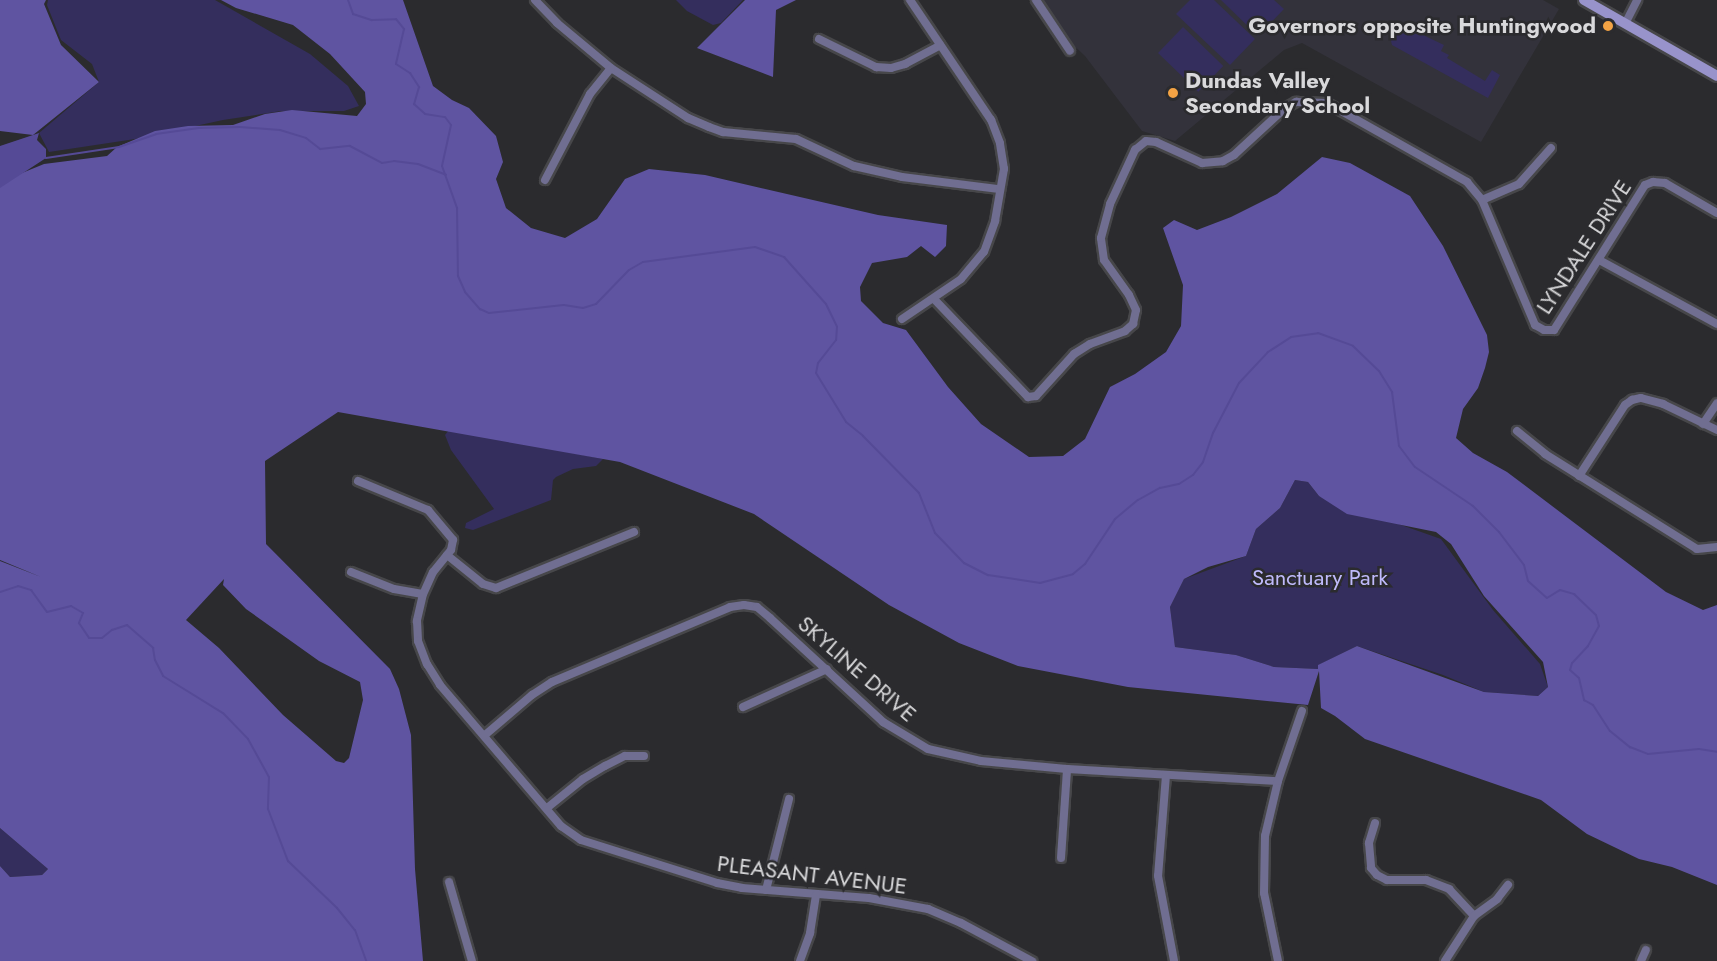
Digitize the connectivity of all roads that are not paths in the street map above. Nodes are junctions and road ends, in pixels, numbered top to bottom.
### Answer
1 (535, 0) edge
2 (910, 0) edge
3 (1036, 0) edge
4 (1584, 0) edge
5 (1637, 0) edge
6 (1626, 22) junction
7 (819, 39) dead end
8 (940, 45) junction
9 (1070, 51) dead end
10 (611, 68) junction
11 (1717, 76) edge
12 (1551, 148) dead end
13 (545, 180) dead end
14 (999, 189) junction
15 (1482, 200) junction
16 (1717, 213) edge
17 (1599, 260) junction
18 (934, 299) junction
19 (902, 319) dead end
20 (1717, 324) edge
21 (1717, 403) edge
22 (1703, 424) junction
23 (1717, 430) edge
24 (1517, 431) dead end
25 (1579, 476) junction
26 (358, 481) dead end
27 (634, 532) dead end
28 (1717, 547) edge
29 (449, 552) junction
30 (351, 572) dead end
31 (423, 594) junction
32 (827, 669) junction
33 (742, 706) dead end
34 (1302, 711) dead end
35 (485, 735) junction
36 (644, 756) dead end
37 (1066, 769) junction
38 (1166, 775) junction
39 (1278, 781) junction
40 (789, 799) dead end
41 (547, 808) junction
42 (1375, 823) dead end
43 (1061, 858) dead end
44 (449, 882) dead end
45 (1508, 885) dead end
46 (766, 890) junction
47 (816, 895) junction
48 (1474, 916) junction
49 (1646, 950) dead end
50 (472, 961) edge
51 (800, 961) edge
52 (1032, 961) edge
53 (1174, 961) edge
54 (1278, 961) edge
55 (1445, 961) edge
56 (1641, 961) edge

1 - 10 street
2 - 8 street
3 - 9 street
4 - 6 main road
5 - 6 street
6 - 11 main road
7 - 8 street
8 - 14 street
10 - 13 street
10 - 14 street
12 - 15 street
14 - 18 street
15 - 17 street, LYNDALE DRIVE
15 - 18 street
16 - 17 street, LYNDALE DRIVE
17 - 20 street
18 - 19 street
21 - 22 street
22 - 23 street
22 - 25 street
24 - 25 street
25 - 28 street
26 - 29 street
27 - 29 street
29 - 31 street, PLEASANT AVENUE
30 - 31 street
31 - 35 street, PLEASANT AVENUE
32 - 33 street
32 - 35 street, SKYLINE DRIVE
32 - 37 street, SKYLINE DRIVE
34 - 39 street
35 - 41 street, PLEASANT AVENUE
36 - 41 street
37 - 38 street, SKYLINE DRIVE
37 - 43 street
38 - 39 street, SKYLINE DRIVE
38 - 53 street
39 - 54 street
40 - 46 street
41 - 46 street, PLEASANT AVENUE
42 - 48 street
44 - 50 street
45 - 48 street
46 - 47 street, PLEASANT AVENUE
47 - 51 street
47 - 52 street, PLEASANT AVENUE
48 - 55 street
49 - 56 street

